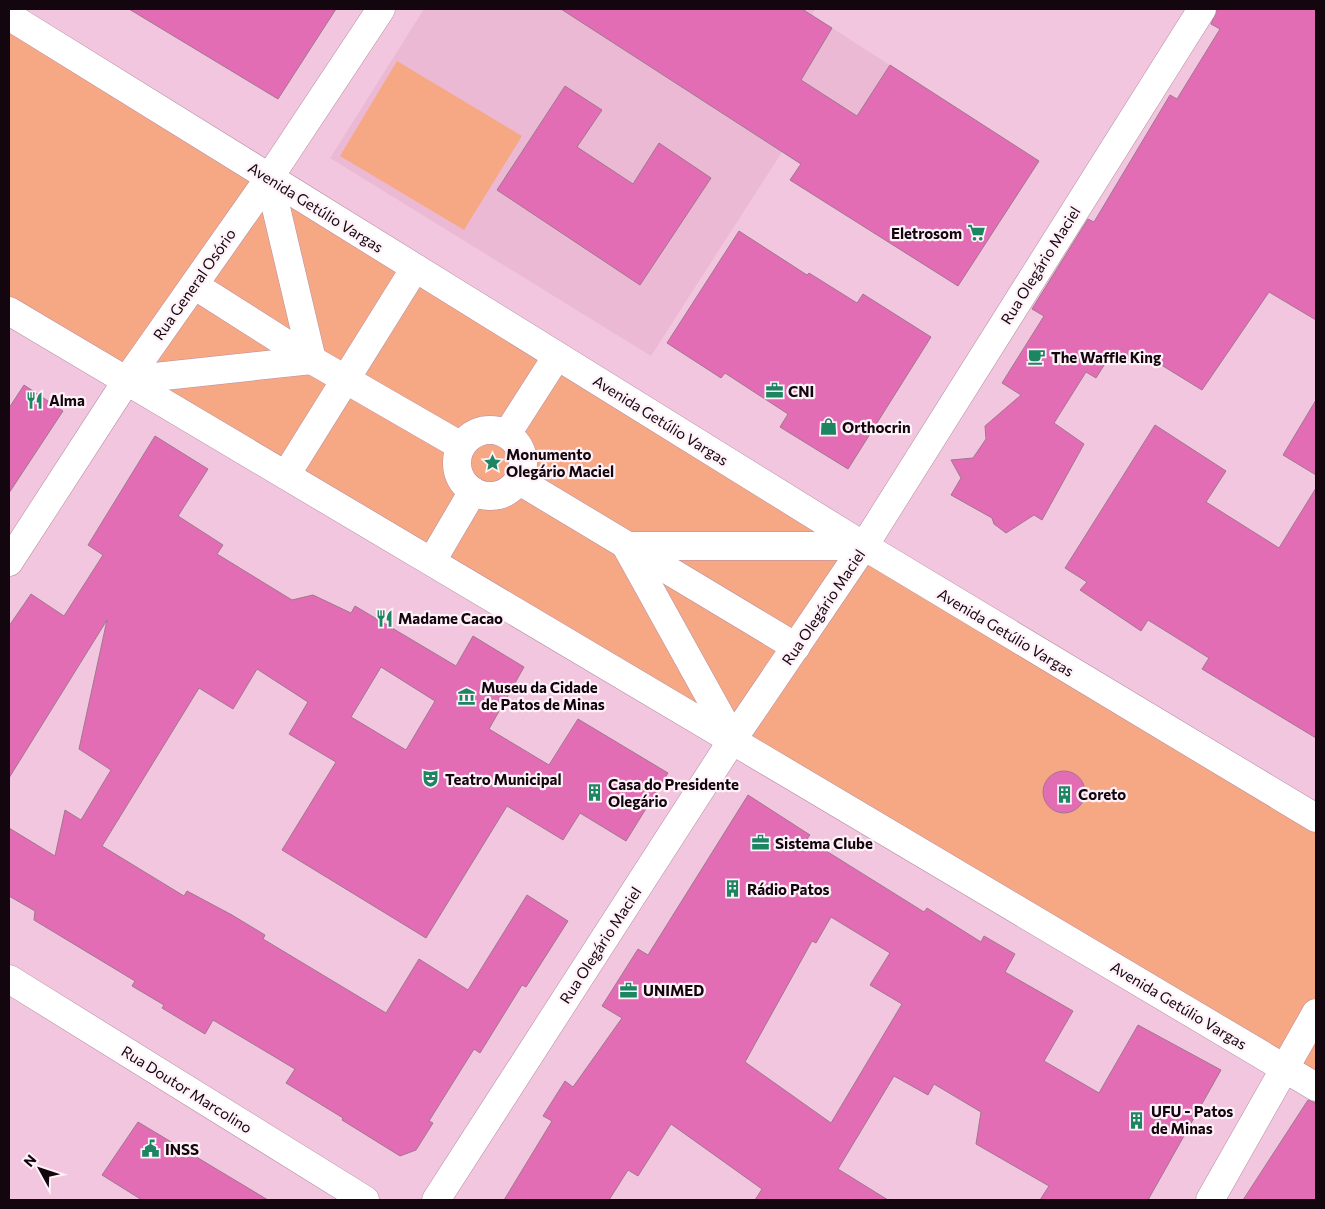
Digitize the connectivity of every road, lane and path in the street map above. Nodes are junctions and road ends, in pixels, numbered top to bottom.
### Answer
1 (381, 9) edge
2 (1202, 9) edge
3 (9, 16) edge
4 (269, 178) junction
5 (415, 268) junction
6 (194, 284) junction
7 (9, 311) edge
8 (556, 356) junction
9 (312, 360) junction
10 (127, 380) junction
11 (345, 380) junction
12 (508, 434) junction
13 (461, 446) junction
14 (286, 475) junction
15 (518, 480) junction
16 (473, 492) junction
17 (626, 546) junction
18 (864, 546) junction
19 (432, 561) junction
20 (9, 562) edge
21 (796, 647) junction
22 (733, 739) junction
23 (1316, 818) edge
24 (9, 979) edge
25 (1316, 1013) edge
26 (1285, 1068) junction
27 (1316, 1087) edge
28 (366, 1200) edge
29 (436, 1200) edge
30 (1210, 1200) edge

1 - 4 street, Rua General Osório
2 - 18 street, Rua Olegário Maciel
3 - 4 street, Avenida Getúlio Vargas
4 - 5 street, Avenida Getúlio Vargas
4 - 6 street, Rua General Osório
4 - 9 street
5 - 8 street, Avenida Getúlio Vargas
5 - 11 street
6 - 9 street
6 - 10 street, Rua General Osório
7 - 10 street, Avenida Getúlio Vargas
8 - 12 street
8 - 18 street, Avenida Getúlio Vargas
9 - 10 street
9 - 11 street
10 - 14 street, Avenida Getúlio Vargas
10 - 20 street, Rua General Osório
11 - 13 street
11 - 14 street
12 - 13 street
12 - 15 street
13 - 16 street
14 - 19 street, Avenida Getúlio Vargas
15 - 16 street
15 - 17 street
16 - 19 street
17 - 18 street
17 - 21 street
17 - 22 street
18 - 21 street, Rua Olegário Maciel
18 - 23 street, Avenida Getúlio Vargas
19 - 22 street, Avenida Getúlio Vargas
21 - 22 street, Rua Olegário Maciel
22 - 26 street, Avenida Getúlio Vargas
22 - 29 street, Rua Olegário Maciel
24 - 28 street, Rua Doutor Marcolino
25 - 26 street
26 - 27 street, Avenida Getúlio Vargas
26 - 30 street

